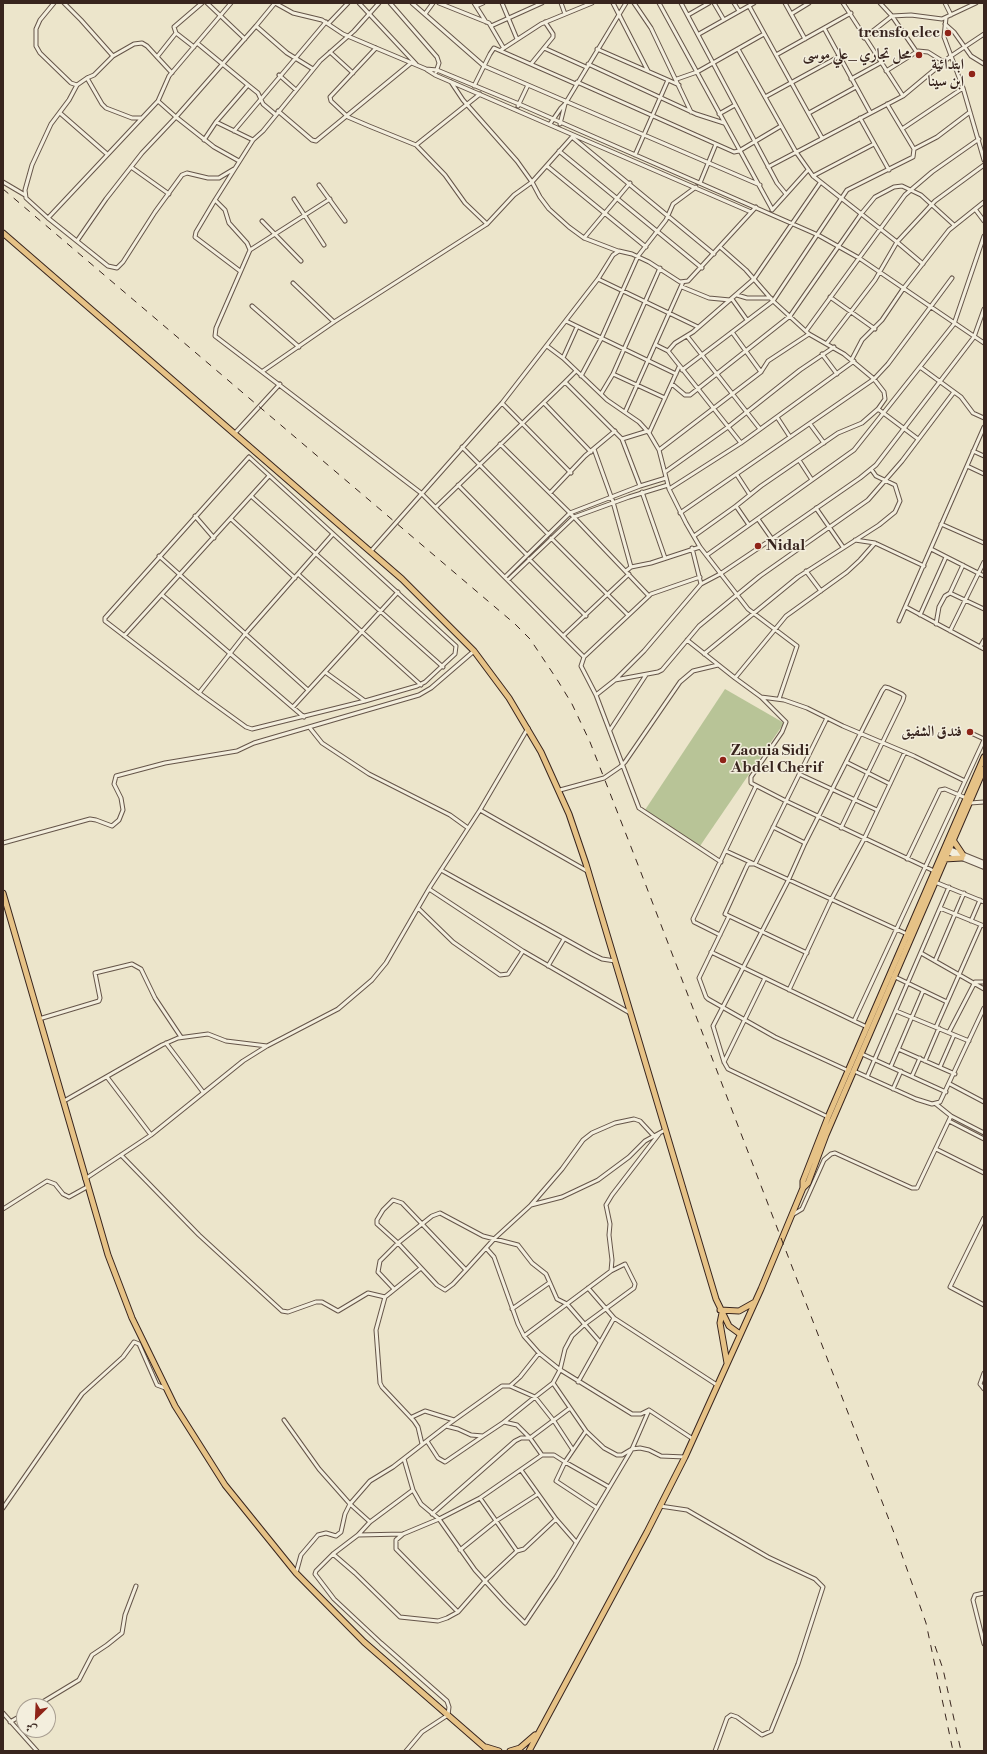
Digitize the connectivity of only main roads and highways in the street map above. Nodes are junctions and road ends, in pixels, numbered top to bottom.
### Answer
1 (3, 233) edge
2 (984, 757) edge
3 (984, 769) edge
4 (967, 800) junction
5 (953, 840) junction
6 (946, 849) junction
7 (944, 859) junction
8 (3, 893) edge
9 (892, 976) junction
10 (851, 1071) junction
11 (803, 1188) junction
12 (756, 1301) junction
13 (721, 1311) junction
14 (740, 1334) junction
15 (727, 1363) junction
16 (539, 1732) junction
17 (486, 1749) edge
18 (499, 1751) edge
19 (510, 1751) edge
20 (529, 1751) edge

1 - 13 main road
2 - 4 main road
3 - 4 main road
4 - 5 main road
4 - 6 main road
5 - 6 main road
5 - 7 main road
6 - 7 main road
6 - 9 main road
7 - 9 main road
8 - 17 main road
9 - 10 main road
9 - 10 main road
10 - 11 main road
10 - 11 main road
11 - 12 main road
12 - 13 main road
12 - 14 main road
13 - 14 main road
13 - 15 main road
14 - 15 main road
15 - 16 main road
16 - 19 main road
16 - 20 main road
17 - 18 main road

